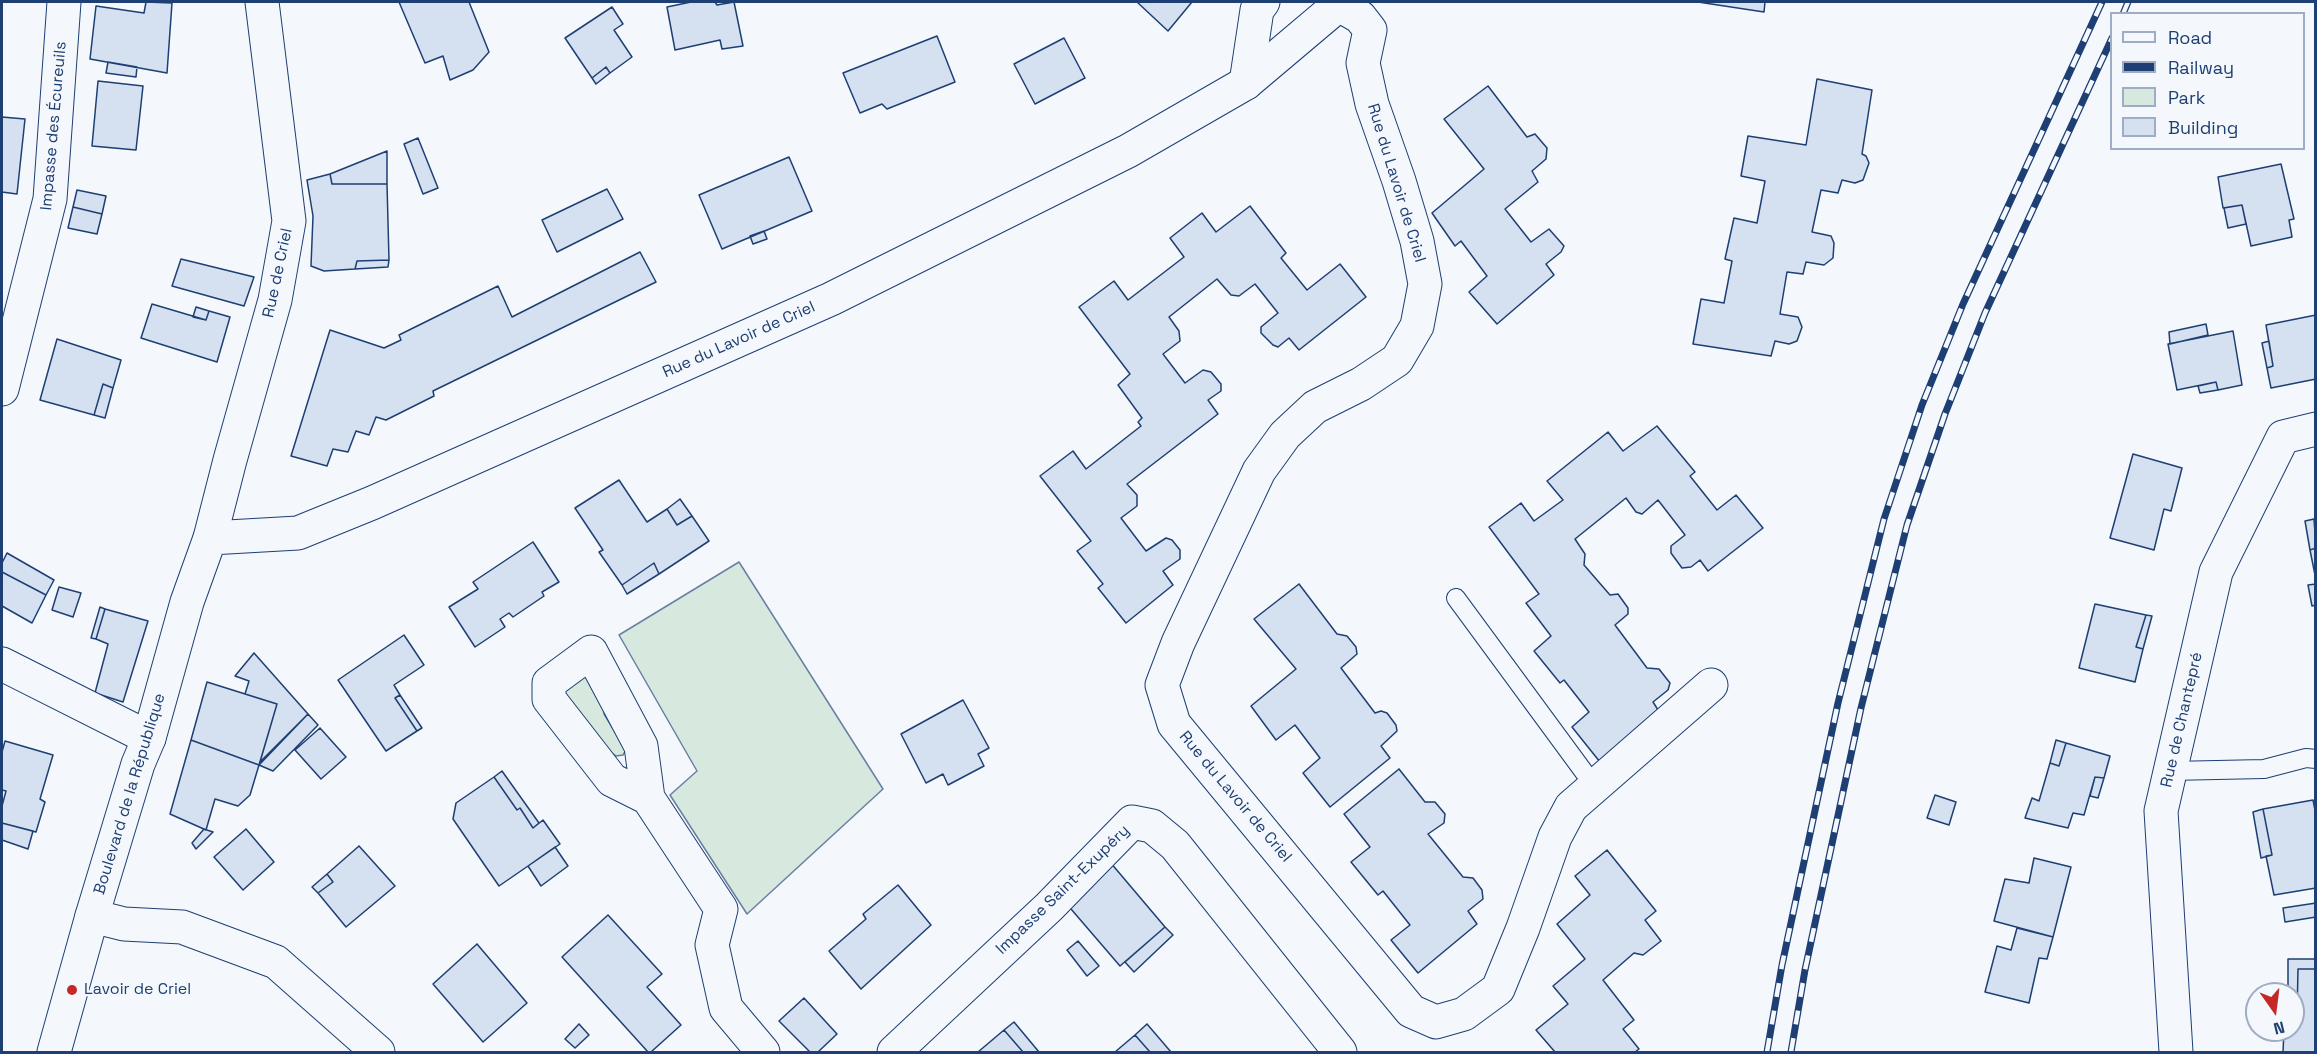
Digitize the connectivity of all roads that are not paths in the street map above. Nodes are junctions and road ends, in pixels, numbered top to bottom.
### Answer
1 (64, 2) edge
2 (262, 2) edge
3 (1263, 2) edge
4 (1341, 3) edge
5 (1246, 83) junction
6 (2, 388) edge
7 (2316, 429) edge
8 (210, 538) junction
9 (1456, 598) dead end
10 (2, 664) edge
11 (1711, 685) dead end
12 (149, 738) junction
13 (2316, 759) edge
14 (2170, 771) junction
15 (1595, 787) junction
16 (648, 798) dead end
17 (92, 916) junction
18 (896, 1052) edge
19 (54, 1053) edge
20 (378, 1053) edge
21 (763, 1053) edge
22 (1340, 1053) edge
23 (2176, 1053) edge

1 - 6 street, Impasse des Écureuils
2 - 8 street, Rue de Criel
3 - 5 street
4 - 5 street, Rue du Lavoir de Criel
4 - 15 street, Rue du Lavoir de Criel
5 - 8 street, Rue du Lavoir de Criel
7 - 14 street, Rue de Chantepré
8 - 12 street, Boulevard de la République
9 - 15 lane
10 - 12 street
11 - 15 street, Rue du Lavoir de Criel
12 - 17 street, Boulevard de la République
13 - 14 lane
14 - 23 street, Rue de Chantepré
16 - 21 street
17 - 19 street, Boulevard de la République
17 - 20 street
18 - 22 street, Impasse Saint-Exupéry

